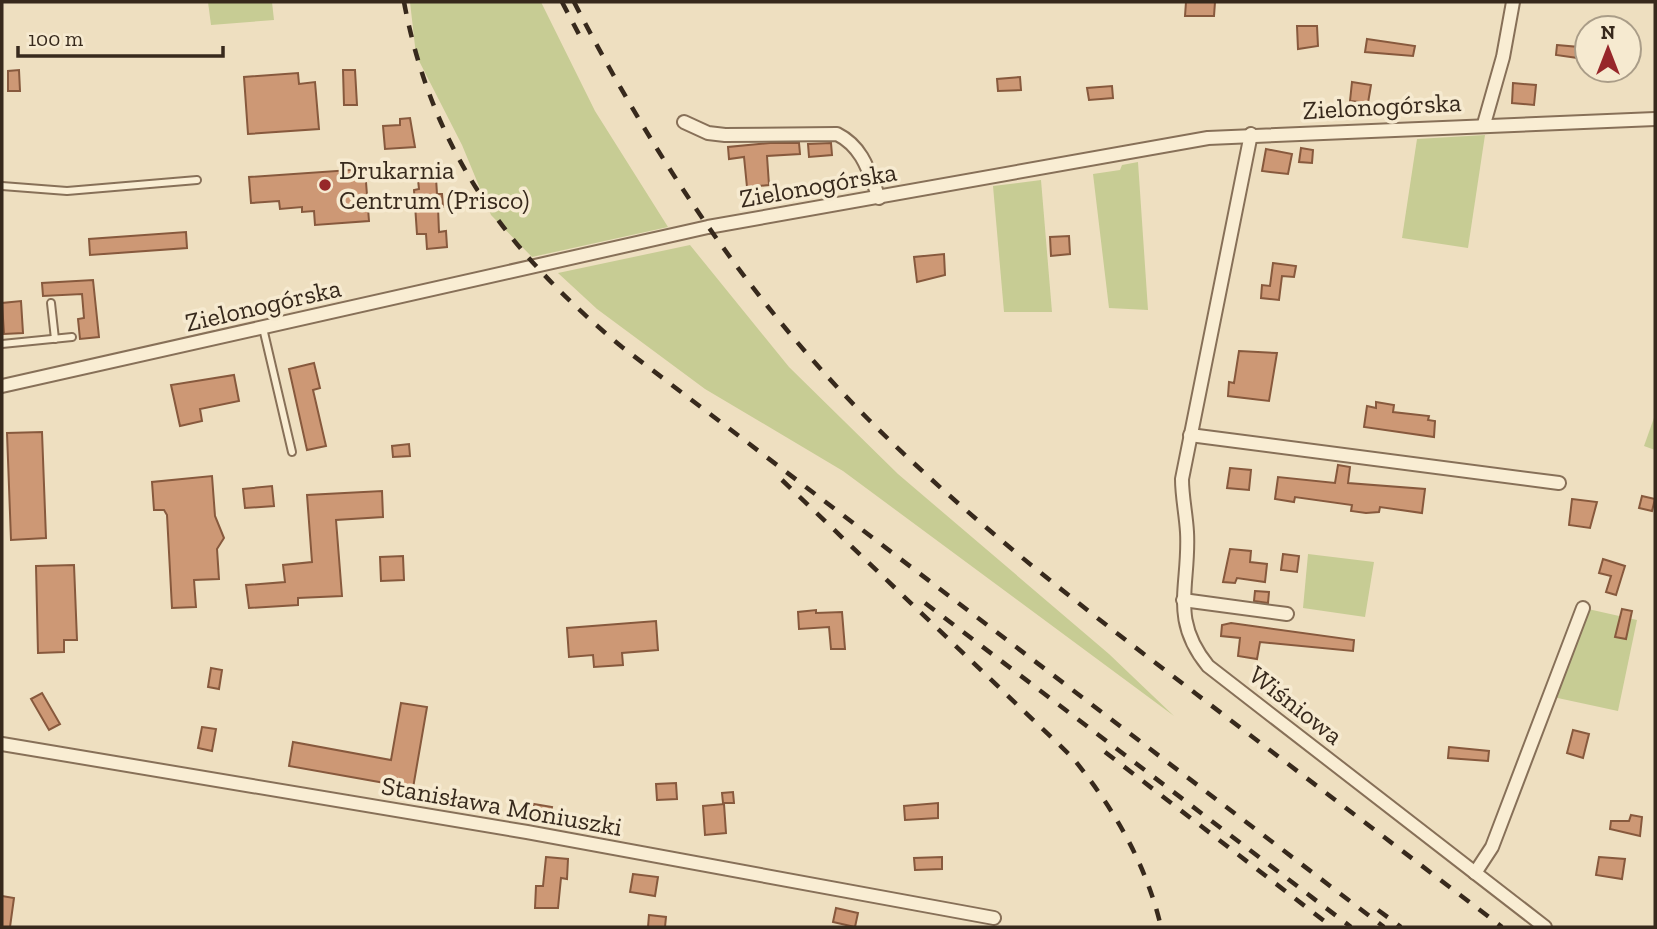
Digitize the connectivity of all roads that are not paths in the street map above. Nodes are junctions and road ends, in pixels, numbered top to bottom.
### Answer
1 (1513, 2) edge
2 (1655, 118) edge
3 (684, 122) dead end
4 (1484, 124) junction
5 (1251, 134) junction
6 (197, 180) dead end
7 (2, 186) edge
8 (879, 198) junction
9 (51, 303) dead end
10 (263, 328) junction
11 (72, 337) dead end
12 (55, 339) junction
13 (2, 344) edge
14 (2, 386) edge
15 (1190, 435) junction
16 (292, 452) dead end
17 (1559, 483) dead end
18 (1183, 600) junction
19 (1583, 607) dead end
20 (1287, 614) dead end
21 (2, 744) edge
22 (1475, 873) junction
23 (994, 918) dead end
24 (1545, 927) edge

1 - 4 street
2 - 4 street, Zielonogórska
3 - 8 street
4 - 5 street, Zielonogórska
5 - 8 street, Zielonogórska
5 - 15 street, Wiśniowa
6 - 7 lane
8 - 10 street, Zielonogórska
9 - 12 lane
10 - 14 street, Zielonogórska
10 - 16 lane
11 - 12 lane
12 - 13 lane
15 - 17 street
15 - 18 street, Wiśniowa
18 - 20 street
18 - 22 street, Wiśniowa
19 - 22 street
21 - 23 street, Stanisława Moniuszki
22 - 24 street, Wiśniowa

